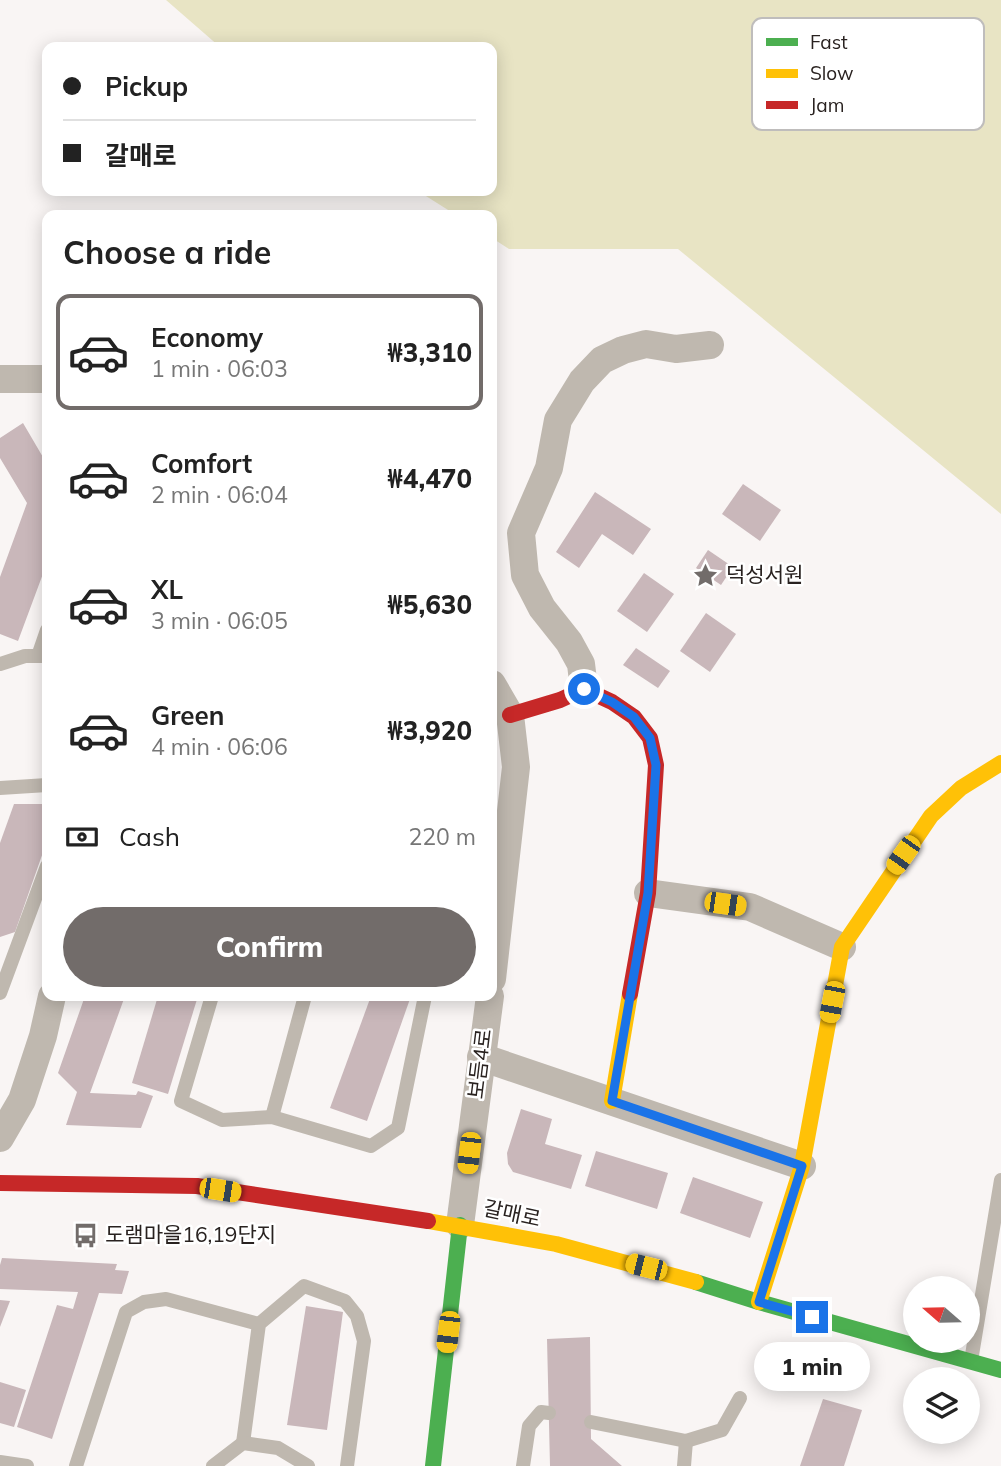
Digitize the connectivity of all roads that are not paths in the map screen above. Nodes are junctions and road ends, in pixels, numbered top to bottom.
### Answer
1 (710, 345) dead end
2 (0, 379) edge
3 (42, 379) edge
4 (42, 656) edge
5 (0, 664) edge
6 (584, 689) junction
7 (497, 693) edge
8 (510, 715) junction
9 (1001, 763) edge
10 (42, 785) edge
11 (0, 789) edge
12 (42, 880) edge
13 (648, 893) junction
14 (497, 935) edge
15 (842, 947) junction
16 (0, 993) edge
17 (51, 1001) edge
18 (211, 1001) edge
19 (304, 1001) edge
20 (424, 1001) edge
21 (488, 1001) edge
22 (481, 1057) junction
23 (612, 1101) junction
24 (272, 1117) junction
25 (0, 1138) edge
26 (802, 1166) junction
27 (1001, 1180) edge
28 (0, 1183) edge
29 (460, 1225) junction
30 (759, 1302) junction
31 (259, 1324) junction
32 (971, 1362) junction
33 (1001, 1370) edge
34 (740, 1398) dead end
35 (549, 1413) dead end
36 (591, 1422) dead end
37 (686, 1441) junction
38 (243, 1443) junction
39 (0, 1462) edge
40 (27, 1466) edge
41 (76, 1466) edge
42 (213, 1466) edge
43 (308, 1466) edge
44 (347, 1466) edge
45 (433, 1466) edge
46 (523, 1466) edge
47 (684, 1466) edge

1 - 6 street
2 - 3 street
4 - 5 lane
6 - 8 street
6 - 13 street
7 - 8 street
8 - 14 street
9 - 15 street
10 - 11 lane
12 - 16 lane
13 - 15 street
13 - 23 street
15 - 26 street
17 - 25 street
18 - 24 lane
19 - 24 lane
20 - 24 lane
21 - 22 street, 보듬4로
22 - 23 street
22 - 29 street, 보듬4로
23 - 26 street
26 - 30 street
27 - 32 lane
28 - 29 street, 갈매로
29 - 30 street, 갈매로
29 - 45 street, 보듬4로
30 - 32 street, 갈매로
31 - 38 lane
31 - 41 lane
31 - 44 lane
32 - 33 street, 갈매로
34 - 37 lane
35 - 46 lane
36 - 37 lane
37 - 47 lane
38 - 42 lane
38 - 43 lane
39 - 40 lane

